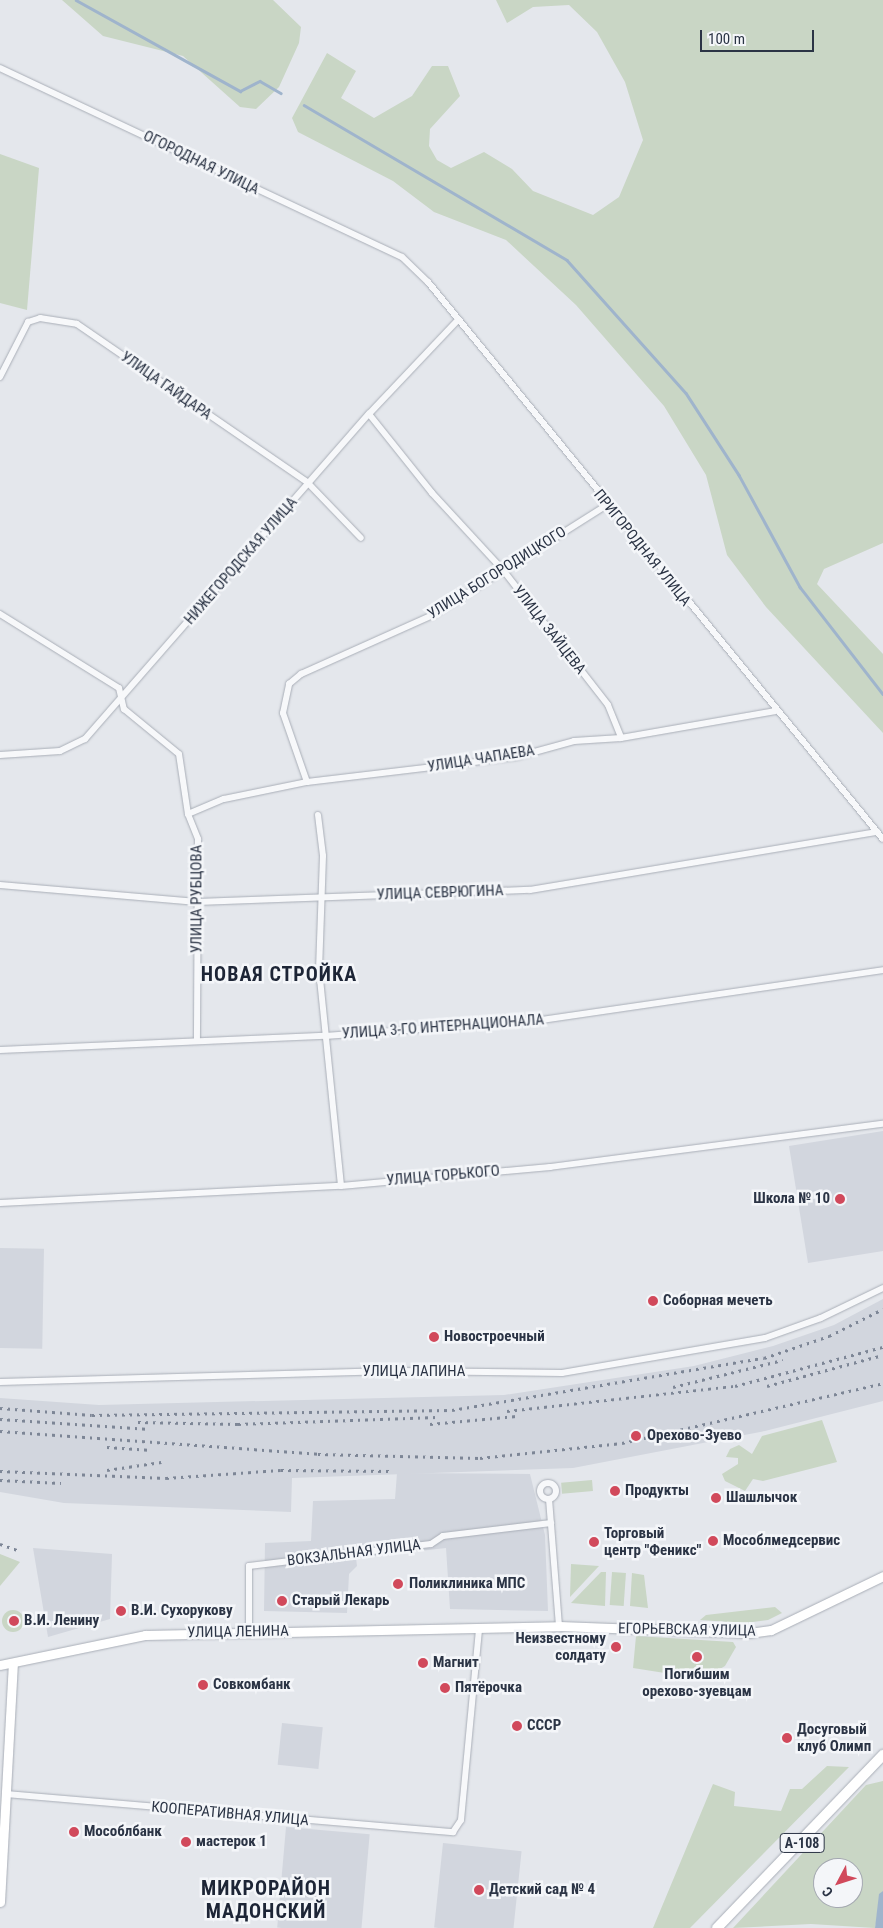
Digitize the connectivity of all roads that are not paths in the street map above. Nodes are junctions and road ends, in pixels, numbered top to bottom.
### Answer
1 (0, 68) edge
2 (402, 257) joint
3 (458, 320) junction
4 (0, 377) edge
5 (369, 414) junction
6 (308, 484) junction
7 (607, 505) junction
8 (361, 538) dead end
9 (503, 570) junction
10 (0, 614) edge
11 (121, 699) junction
12 (776, 712) junction
13 (621, 738) junction
14 (0, 755) edge
15 (307, 782) junction
16 (188, 814) junction
17 (318, 815) dead end
18 (877, 832) junction
19 (883, 839) edge
20 (0, 885) edge
21 (323, 897) junction
22 (198, 902) junction
23 (883, 970) edge
24 (325, 1036) junction
25 (197, 1040) junction
26 (0, 1050) edge
27 (883, 1124) edge
28 (341, 1186) junction
29 (0, 1203) edge
30 (883, 1288) edge
31 (0, 1382) edge
32 (549, 1499) dead end
33 (551, 1523) junction
34 (883, 1576) edge
35 (559, 1626) junction
36 (480, 1628) junction
37 (250, 1630) junction
38 (13, 1662) junction
39 (0, 1665) edge
40 (883, 1755) edge
41 (6, 1794) junction
42 (0, 1902) edge
43 (717, 1928) edge

1 - 2 street, ОГОРОДНАЯ УЛИЦА
2 - 3 street, ПРИГОРОДНАЯ УЛИЦА
3 - 5 street, НИЖЕГОРОДСКАЯ УЛИЦА
3 - 7 street, ПРИГОРОДНАЯ УЛИЦА
4 - 6 street, УЛИЦА ГАЙДАРА
5 - 6 street, НИЖЕГОРОДСКАЯ УЛИЦА
5 - 9 street, УЛИЦА ЗАЙЦЕВА
6 - 8 street, УЛИЦА ГАЙДАРА
6 - 11 street, НИЖЕГОРОДСКАЯ УЛИЦА
7 - 9 street, УЛИЦА БОГОРОДИЦКОГО
7 - 12 street, ПРИГОРОДНАЯ УЛИЦА
9 - 13 street, УЛИЦА ЗАЙЦЕВА
9 - 15 street, УЛИЦА БОГОРОДИЦКОГО
10 - 11 street, УЛИЦА РУБЦОВА
11 - 14 street, НИЖЕГОРОДСКАЯ УЛИЦА
11 - 16 street, УЛИЦА РУБЦОВА
12 - 13 street, УЛИЦА ЧАПАЕВА
12 - 18 street, ПРИГОРОДНАЯ УЛИЦА
13 - 15 street, УЛИЦА ЧАПАЕВА
15 - 16 street, УЛИЦА ЧАПАЕВА
16 - 22 street, УЛИЦА РУБЦОВА
17 - 21 street
18 - 19 street, ПРИГОРОДНАЯ УЛИЦА
18 - 21 street, УЛИЦА СЕВРЮГИНА
20 - 22 street, УЛИЦА СЕВРЮГИНА
21 - 22 street, УЛИЦА СЕВРЮГИНА
21 - 24 street
22 - 25 street, УЛИЦА РУБЦОВА
23 - 24 street, УЛИЦА 3-ГО ИНТЕРНАЦИОНАЛА
24 - 25 street, УЛИЦА 3-ГО ИНТЕРНАЦИОНАЛА
24 - 28 street
25 - 26 street, УЛИЦА 3-ГО ИНТЕРНАЦИОНАЛА
27 - 28 street, УЛИЦА ГОРЬКОГО
28 - 29 street, УЛИЦА ГОРЬКОГО
30 - 31 street, УЛИЦА ЛАПИНА
32 - 33 street
33 - 35 street
33 - 37 street, ВОКЗАЛЬНАЯ УЛИЦА
34 - 35 main road, ЕГОРЬЕВСКАЯ УЛИЦА
35 - 36 main road, ЕГОРЬЕВСКАЯ УЛИЦА
36 - 37 main road, УЛИЦА ЛЕНИНА
36 - 41 street, КООПЕРАТИВНАЯ УЛИЦА
37 - 38 main road, УЛИЦА ЛЕНИНА
38 - 39 main road, УЛИЦА ЛЕНИНА
38 - 41 main road
40 - 43 highway, А-108
41 - 42 main road

